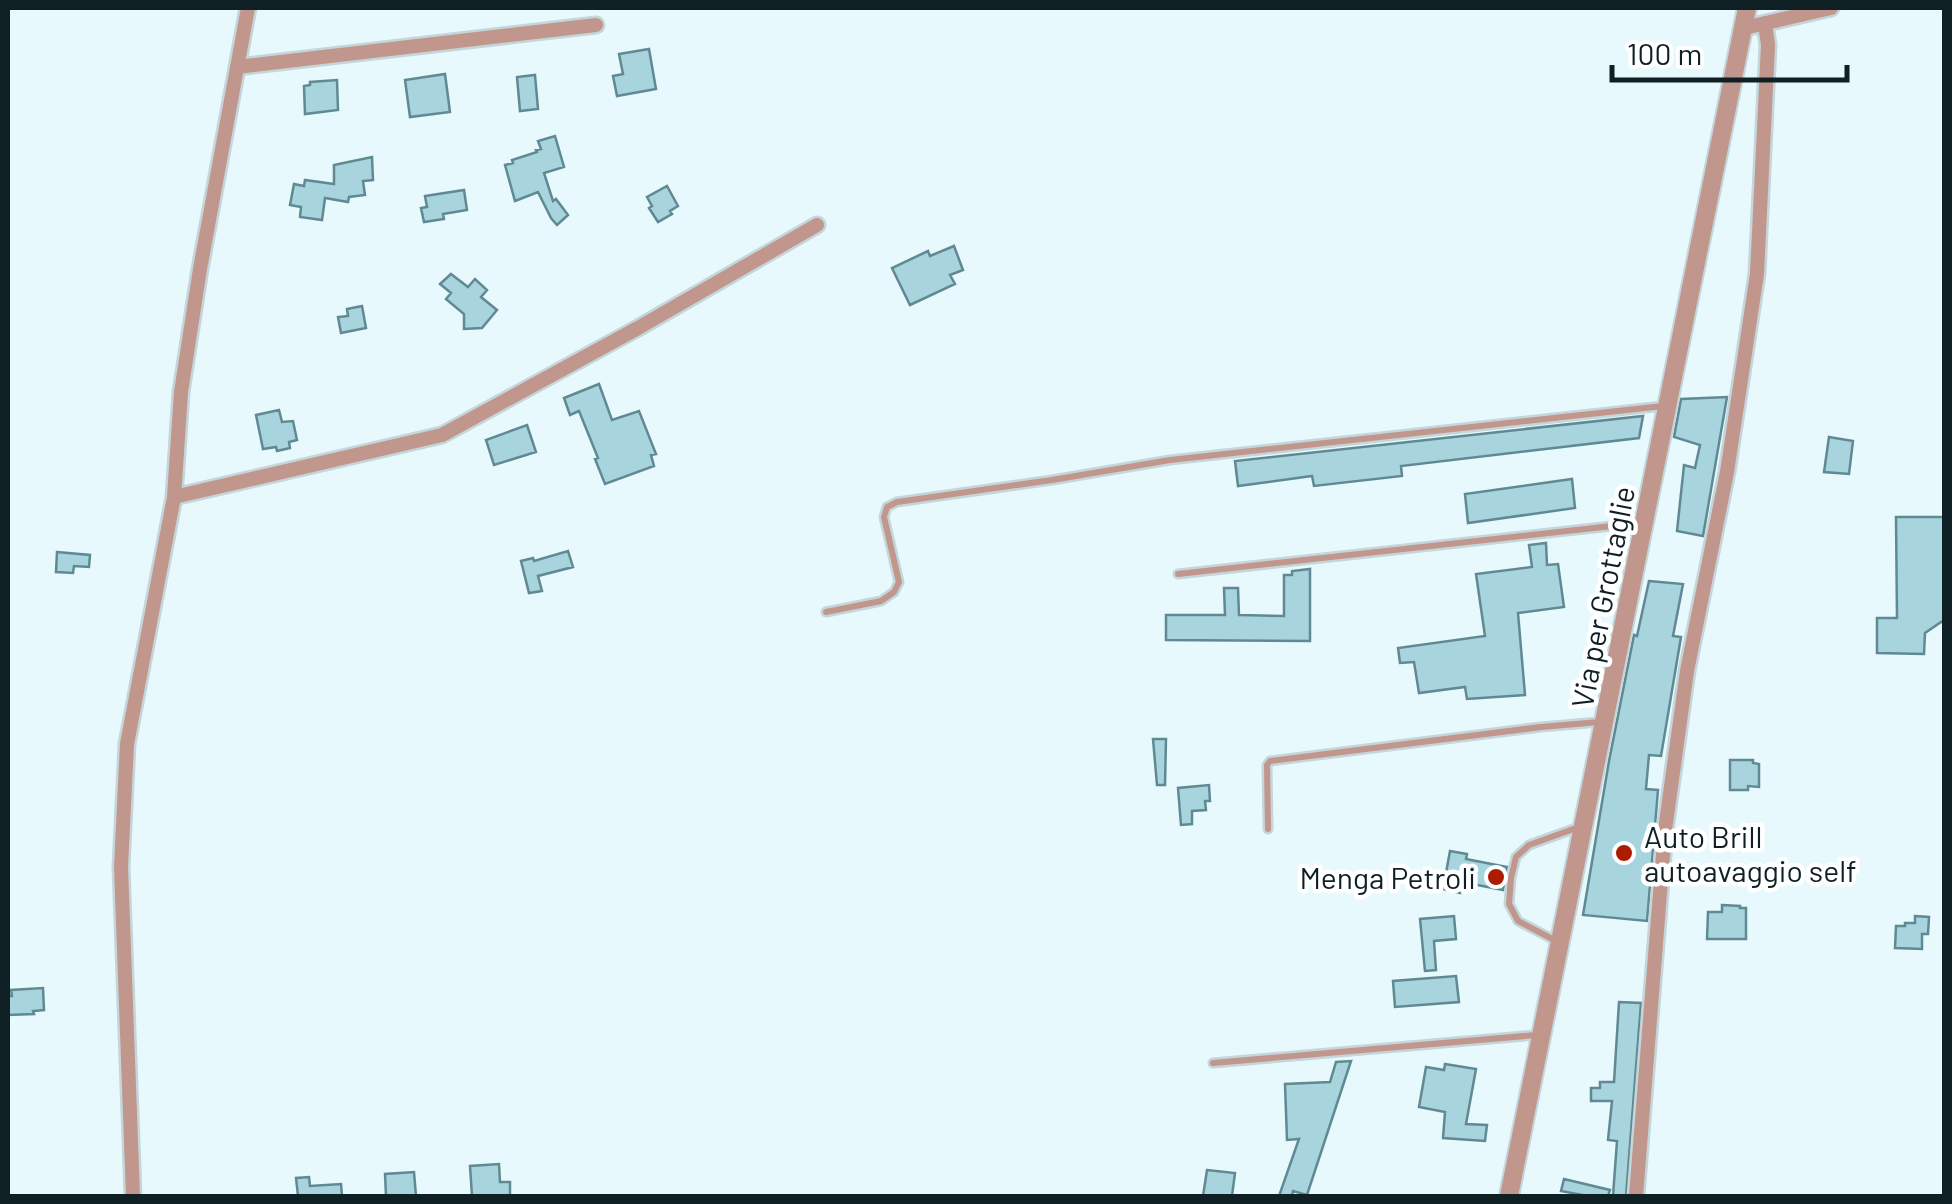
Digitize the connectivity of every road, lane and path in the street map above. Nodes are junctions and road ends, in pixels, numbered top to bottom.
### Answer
1 (248, 8) edge
2 (1748, 8) edge
3 (1831, 8) edge
4 (1765, 22) junction
5 (596, 25) dead end
6 (1744, 28) junction
7 (237, 66) junction
8 (817, 225) dead end
9 (1669, 405) junction
10 (174, 497) junction
11 (1646, 522) junction
12 (1178, 574) dead end
13 (826, 612) dead end
14 (1606, 722) junction
15 (1585, 824) junction
16 (1268, 830) dead end
17 (1561, 943) junction
18 (1542, 1034) junction
19 (1213, 1063) dead end
20 (133, 1196) edge
21 (1509, 1196) edge
22 (1636, 1196) edge

1 - 7 street
2 - 6 street, Via per Grottaglie
3 - 4 street
4 - 6 street
4 - 22 street
5 - 7 street
6 - 9 street, Via per Grottaglie
7 - 10 street
8 - 10 street
9 - 11 street, Via per Grottaglie
9 - 13 lane
10 - 20 street
11 - 12 lane
11 - 14 street, Via per Grottaglie
14 - 15 street, Via per Grottaglie
14 - 16 lane
15 - 17 street, Via per Grottaglie
15 - 17 lane
17 - 18 street, Via per Grottaglie
18 - 19 lane
18 - 21 street, Via per Grottaglie

